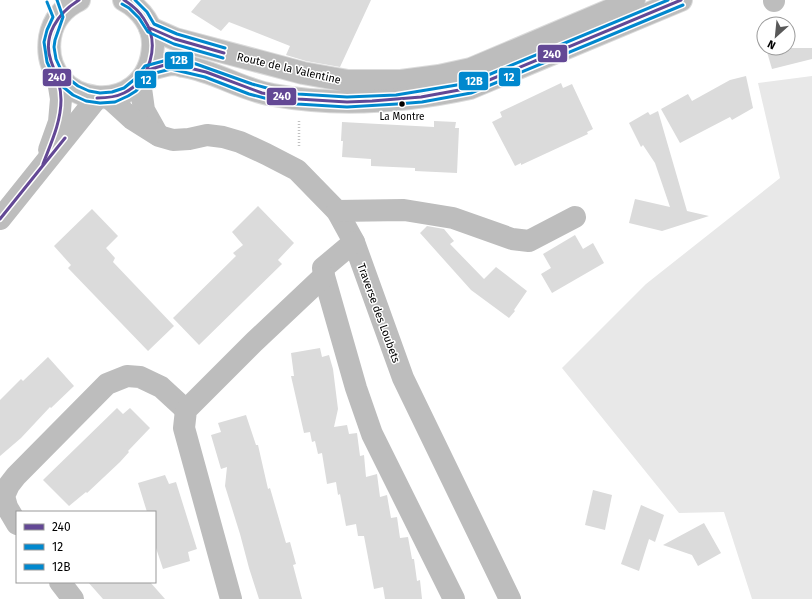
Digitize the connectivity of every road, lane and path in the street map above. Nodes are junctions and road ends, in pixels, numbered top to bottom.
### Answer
1 (79, 0) edge
2 (124, 0) edge
3 (634, 0) edge
4 (682, 0) edge
5 (55, 9) edge
6 (150, 28) junction
7 (267, 64) junction
8 (57, 74) junction
9 (144, 76) junction
10 (236, 84) junction
11 (103, 98) junction
12 (299, 116) dead end
13 (158, 136) junction
14 (298, 153) dead end
15 (43, 164) junction
16 (337, 211) junction
17 (574, 218) dead end
18 (0, 219) edge
19 (354, 242) junction
20 (324, 276) junction
21 (186, 410) junction
22 (2, 496) edge
23 (16, 522) edge
24 (61, 583) edge
25 (73, 599) edge
26 (231, 599) edge
27 (454, 599) edge
28 (510, 599) edge

1 - 5 main road
2 - 6 main road
3 - 7 main road, Route de la Valentine
4 - 10 main road, Route de la Valentine
5 - 8 main road
6 - 7 main road, Route de la Valentine
6 - 9 main road
7 - 10 main road
8 - 11 main road
8 - 15 main road
9 - 10 main road, Route de la Valentine
9 - 11 main road
9 - 13 main road
11 - 13 main road, Traverse des Loubets
11 - 15 main road
12 - 14 path
13 - 16 main road, Traverse des Loubets
15 - 18 main road
16 - 17 main road
16 - 19 main road, Traverse des Loubets
19 - 20 main road
19 - 28 main road, Traverse des Loubets
20 - 21 main road
20 - 27 main road
21 - 22 main road
21 - 26 main road
22 - 23 main road
24 - 25 main road

